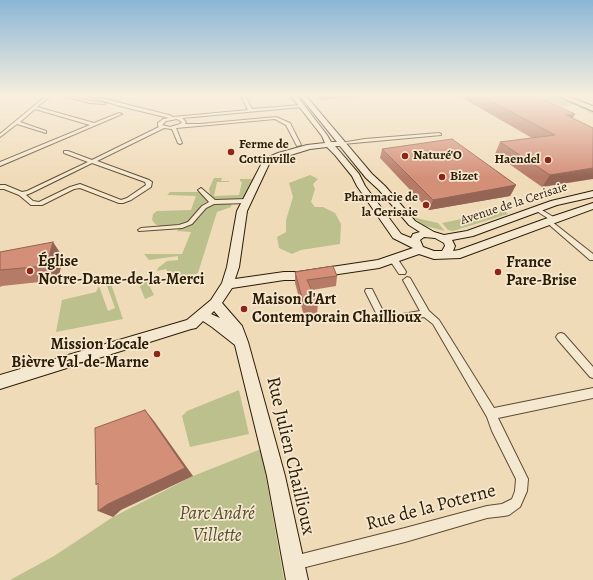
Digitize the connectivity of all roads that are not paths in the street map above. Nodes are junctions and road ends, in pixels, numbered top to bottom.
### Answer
1 (15, 123) edge
2 (19, 123) edge
3 (88, 123) edge
4 (99, 123) edge
5 (162, 123) edge
6 (221, 123) edge
7 (286, 123) edge
8 (315, 123) edge
9 (325, 123) edge
10 (94, 125) junction
11 (182, 125) joint
12 (163, 127) junction
13 (174, 127) junction
14 (44, 132) dead end
15 (439, 134) dead end
16 (0, 136) edge
17 (180, 143) dead end
18 (343, 143) junction
19 (299, 145) dead end
20 (329, 145) junction
21 (66, 152) dead end
22 (91, 161) junction
23 (0, 164) edge
24 (0, 187) edge
25 (201, 190) dead end
26 (21, 194) junction
27 (593, 194) edge
28 (247, 201) junction
29 (213, 202) junction
30 (593, 206) edge
31 (537, 209) junction
32 (550, 220) junction
33 (141, 230) dead end
34 (430, 233) junction
35 (444, 238) junction
36 (418, 247) junction
37 (447, 253) junction
38 (593, 258) edge
39 (394, 260) junction
40 (228, 284) junction
41 (369, 291) dead end
42 (215, 303) junction
43 (426, 313) junction
44 (203, 315) junction
45 (561, 337) dead end
46 (241, 342) junction
47 (593, 374) edge
48 (0, 382) edge
49 (593, 393) edge
50 (491, 414) junction
51 (293, 563) junction
52 (297, 580) edge

1 - 16 street
2 - 14 street
3 - 10 street
4 - 10 street
5 - 12 street
6 - 11 street
7 - 19 street
8 - 20 street, Avenue de la Cerisaie
9 - 18 street
10 - 23 street
11 - 13 street
12 - 13 street
12 - 22 street
13 - 17 street
15 - 18 street
18 - 20 street
18 - 34 street
20 - 28 street
20 - 36 street, Avenue de la Cerisaie
21 - 22 street
22 - 26 street
22 - 26 street
24 - 26 street
25 - 29 street
27 - 31 street, Avenue de la Cerisaie
28 - 29 street
28 - 40 street
29 - 33 street
30 - 32 street, Avenue de la Cerisaie
31 - 32 street
31 - 35 street, Avenue de la Cerisaie
32 - 37 street, Avenue de la Cerisaie
32 - 38 street
34 - 35 street
34 - 36 street
35 - 37 street
36 - 37 street, Avenue de la Cerisaie
36 - 39 street
39 - 40 street
39 - 43 street, Rue de la Poterne
40 - 42 street
41 - 43 street
42 - 44 street
42 - 46 street, Rue Julien Chaillioux
43 - 50 street, Rue de la Poterne
44 - 46 street
44 - 48 street
45 - 47 street
46 - 51 street, Rue Julien Chaillioux
49 - 50 street
50 - 51 street, Rue de la Poterne
51 - 52 street, Rue Julien Chaillioux

